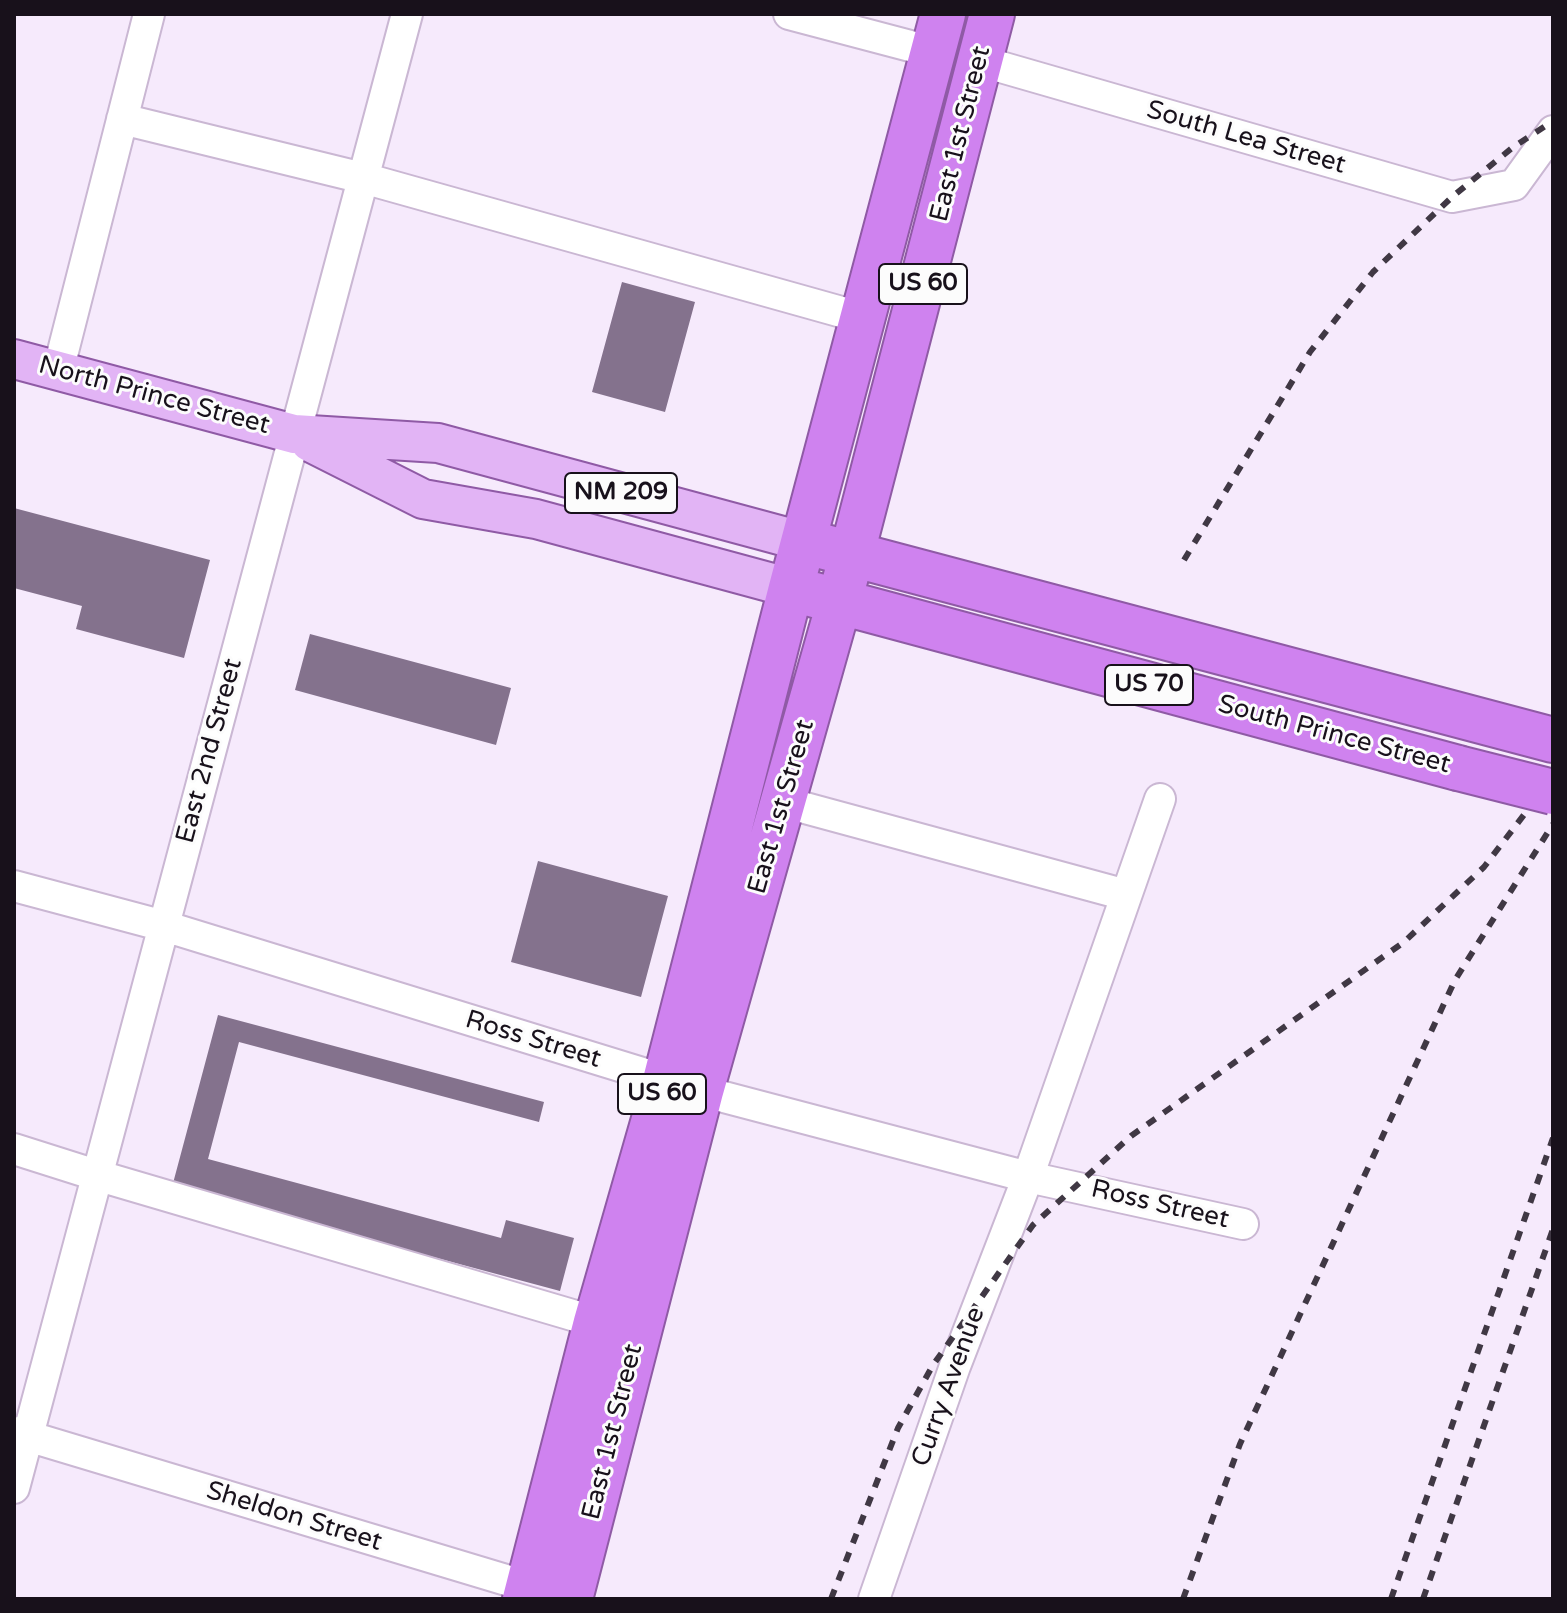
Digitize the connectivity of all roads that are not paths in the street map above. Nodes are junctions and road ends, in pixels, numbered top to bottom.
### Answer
1 (149, 14) edge
2 (407, 14) edge
3 (789, 14) edge
4 (992, 14) edge
5 (938, 33) edge
6 (980, 61) junction
7 (122, 119) junction
8 (1553, 131) edge
9 (363, 178) junction
10 (863, 318) junction
11 (14, 359) edge
12 (58, 371) junction
13 (294, 434) junction
14 (805, 542) junction
15 (851, 554) junction
16 (791, 588) junction
17 (839, 603) junction
18 (1553, 740) edge
19 (1553, 792) edge
20 (1160, 799) dead end
21 (783, 802) junction
22 (14, 886) edge
23 (1126, 895) junction
24 (164, 926) junction
25 (683, 1086) junction
26 (14, 1149) edge
27 (96, 1175) junction
28 (1028, 1177) junction
29 (1243, 1224) dead end
30 (596, 1322) junction
31 (21, 1434) edge
32 (14, 1488) edge
33 (526, 1594) edge
34 (572, 1599) edge
35 (874, 1599) edge

1 - 7 street
2 - 9 street, East 2nd Street
3 - 5 street
4 - 6 highway, East 1st Street / US 60
5 - 10 highway, East 1st Street / US 60
6 - 8 street, South Lea Street
6 - 15 highway, East 1st Street / US 60
7 - 9 street
7 - 12 street
9 - 10 street
9 - 13 street, East 2nd Street
10 - 14 highway, East 1st Street / US 60
11 - 12 main road, North Prince Street / NM 209
12 - 13 main road, North Prince Street / NM 209
13 - 14 main road, North Prince Street / NM 209
13 - 16 main road, North Prince Street / NM 209
13 - 24 street, East 2nd Street
14 - 15 highway, South Prince Street / US 70
14 - 16 highway, East 1st Street / US 60
15 - 17 highway, East 1st Street / US 60
15 - 18 highway, South Prince Street / US 70
16 - 17 highway, South Prince Street / US 70
16 - 25 highway, East 1st Street / US 60
17 - 19 highway, South Prince Street / US 70, bridge
17 - 21 highway, East 1st Street / US 60
20 - 23 street, Curry Avenue
21 - 23 street
21 - 25 highway, East 1st Street / US 60
22 - 24 street, Ross Street
23 - 28 street, Curry Avenue
24 - 25 street, Ross Street
24 - 27 street, East 2nd Street
25 - 28 street, Ross Street
25 - 30 highway, East 1st Street / US 60
25 - 34 highway, East 1st Street / US 60
26 - 27 street
27 - 30 street
27 - 31 street, East 2nd Street
28 - 29 street, Ross Street
28 - 35 street, Curry Avenue
30 - 33 highway, East 1st Street / US 60
31 - 32 street, East 2nd Street
31 - 33 street, Sheldon Street
33 - 34 street, Sheldon Street

